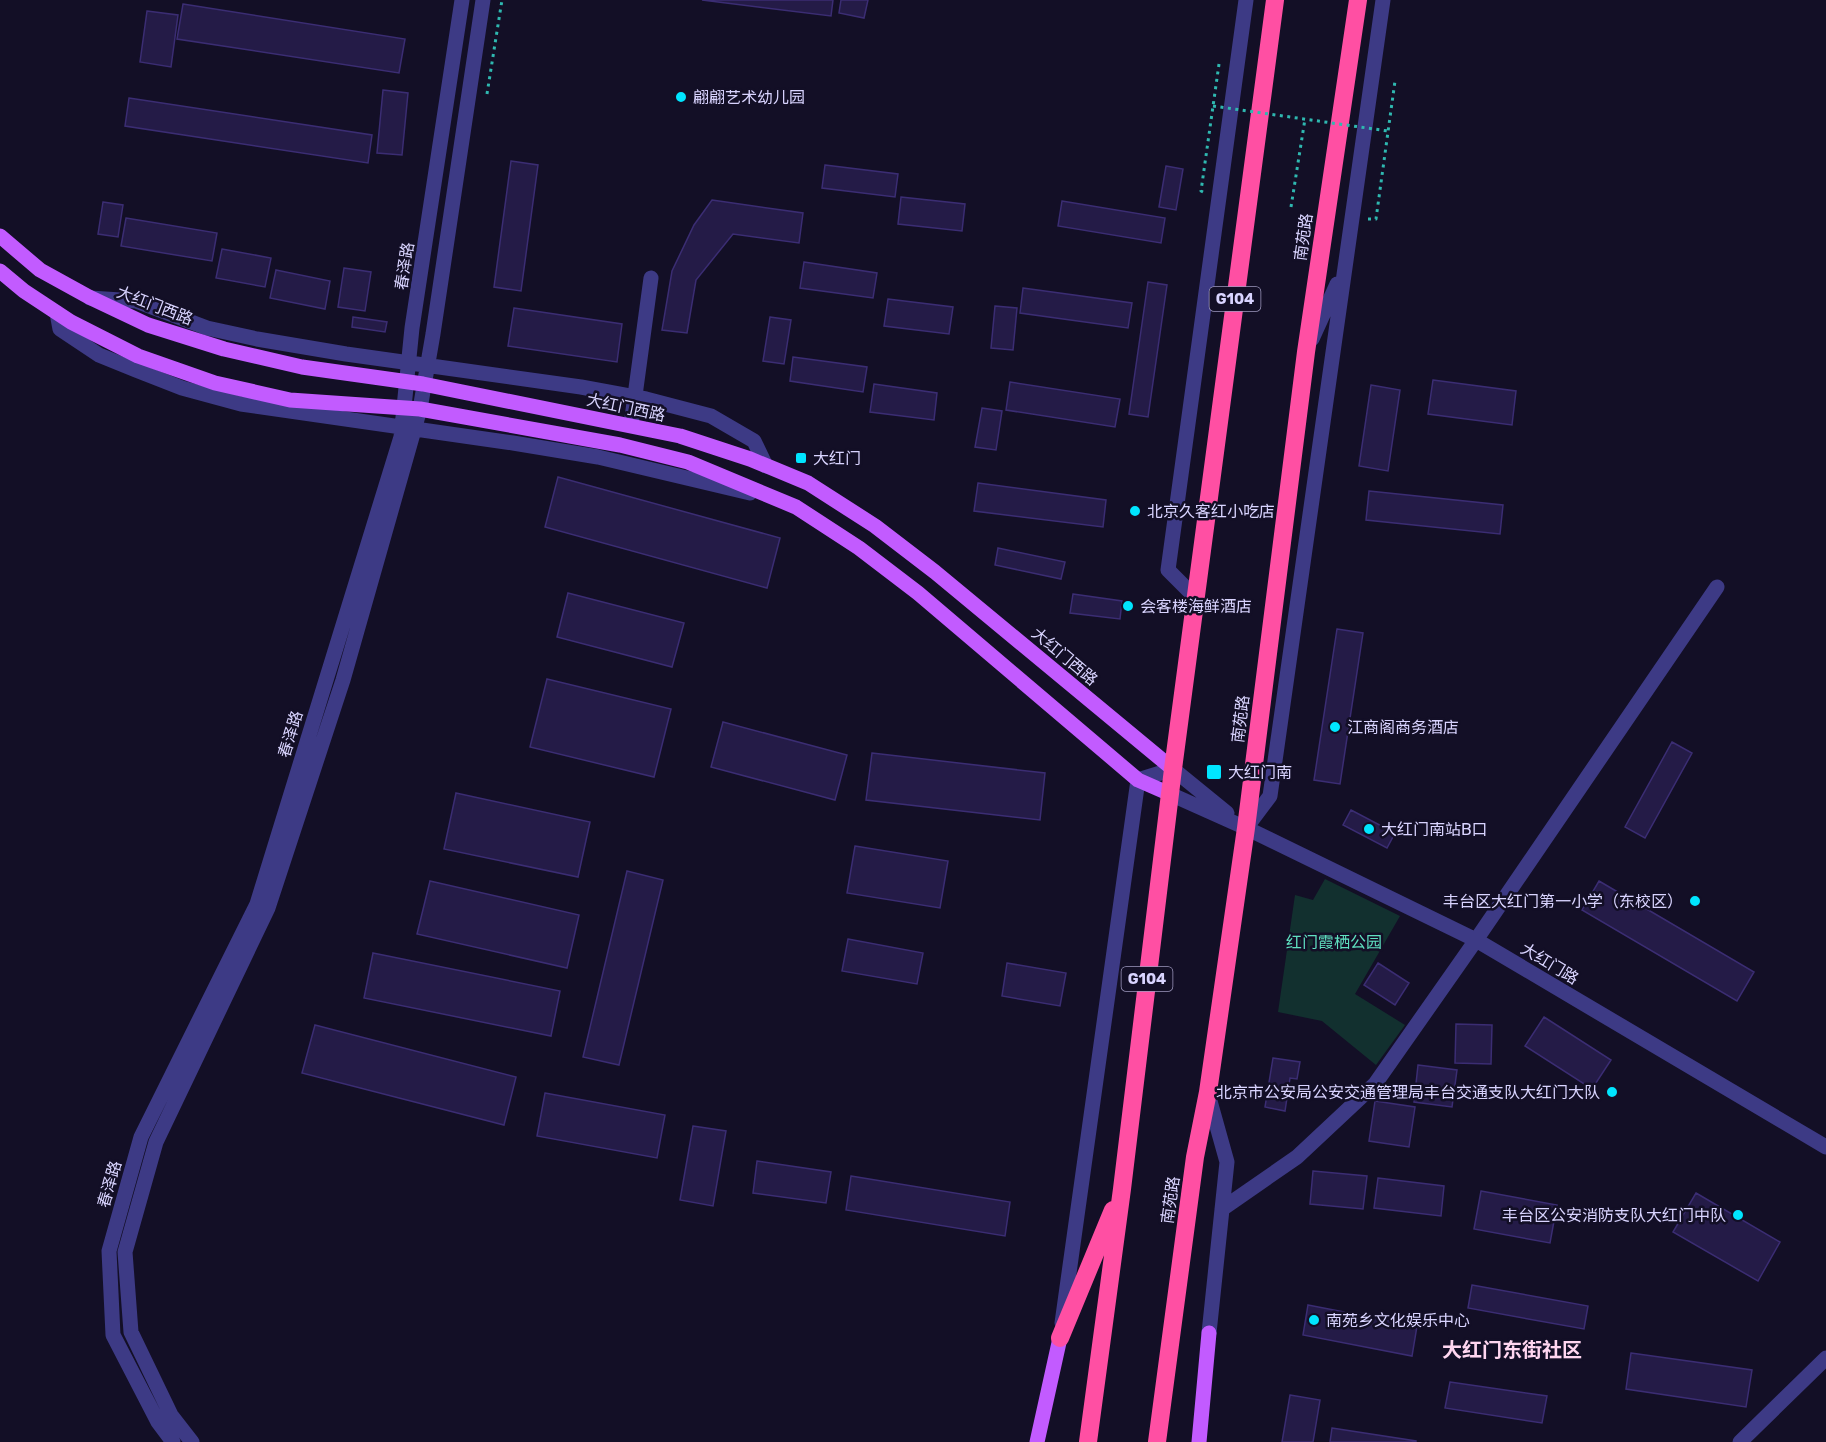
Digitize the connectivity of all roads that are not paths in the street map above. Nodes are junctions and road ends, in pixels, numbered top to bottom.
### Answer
1 (462, 0) edge
2 (483, 0) edge
3 (1246, 0) edge
4 (1275, 0) edge
5 (1358, 0) edge
6 (1383, 0) edge
7 (0, 236) edge
8 (1344, 268) junction
9 (0, 271) edge
10 (651, 278) dead end
11 (89, 297) junction
12 (57, 313) junction
13 (1306, 352) junction
14 (409, 363) junction
15 (427, 365) junction
16 (198, 378) junction
17 (407, 382) junction
18 (423, 384) junction
19 (250, 391) junction
20 (208, 395) junction
21 (634, 397) junction
22 (232, 402) junction
23 (412, 408) junction
24 (631, 426) junction
25 (408, 428) junction
26 (766, 466) junction
27 (776, 499) junction
28 (1717, 586) dead end
29 (1196, 598) junction
30 (1173, 769) junction
31 (1138, 780) junction
32 (1170, 794) junction
33 (1246, 828) junction
34 (1476, 940) junction
35 (1208, 1092) junction
36 (1826, 1147) edge
37 (1122, 1189) junction
38 (1222, 1209) junction
39 (1209, 1333) joint
40 (1059, 1338) junction
41 (1826, 1359) edge
42 (173, 1442) edge
43 (192, 1442) edge
44 (1037, 1442) edge
45 (1088, 1442) edge
46 (1157, 1442) edge
47 (1199, 1442) edge
48 (1740, 1442) edge

1 - 14 street, 春泽路
2 - 15 street, 春泽路
3 - 29 street
4 - 29 highway, G104
5 - 13 highway, 南苑路
6 - 8 street
7 - 11 main road, 大红门西路
8 - 13 street
8 - 33 street
9 - 12 main road
10 - 21 street
11 - 14 street
11 - 17 main road, 大红门西路
12 - 16 main road
12 - 20 street
13 - 33 highway, 南苑路
14 - 15 street
14 - 17 street, 春泽路
15 - 18 street, 春泽路
15 - 21 street
16 - 19 main road
16 - 20 main road
17 - 18 main road, 大红门西路
17 - 23 street, 春泽路
18 - 23 street, 春泽路
18 - 24 main road, 大红门西路
19 - 22 main road
19 - 23 main road
20 - 22 street
21 - 24 street
21 - 26 street
22 - 25 street
23 - 25 street, 春泽路
23 - 27 main road
24 - 26 main road, 大红门西路
25 - 27 street
25 - 42 street, 春泽路
25 - 43 street, 春泽路
26 - 30 main road, 大红门西路
27 - 31 main road
28 - 34 street
29 - 30 highway, G104
30 - 31 street
30 - 32 highway, G104
30 - 33 street
31 - 32 main road
31 - 40 street
32 - 33 street
32 - 37 highway, G104
33 - 34 street, 大红门路
33 - 35 highway, 南苑路
34 - 36 street, 大红门路
34 - 38 street
35 - 38 street
35 - 46 highway, 南苑路
37 - 40 highway
37 - 45 highway, G104
38 - 39 street
39 - 47 main road
40 - 44 main road
41 - 48 street

